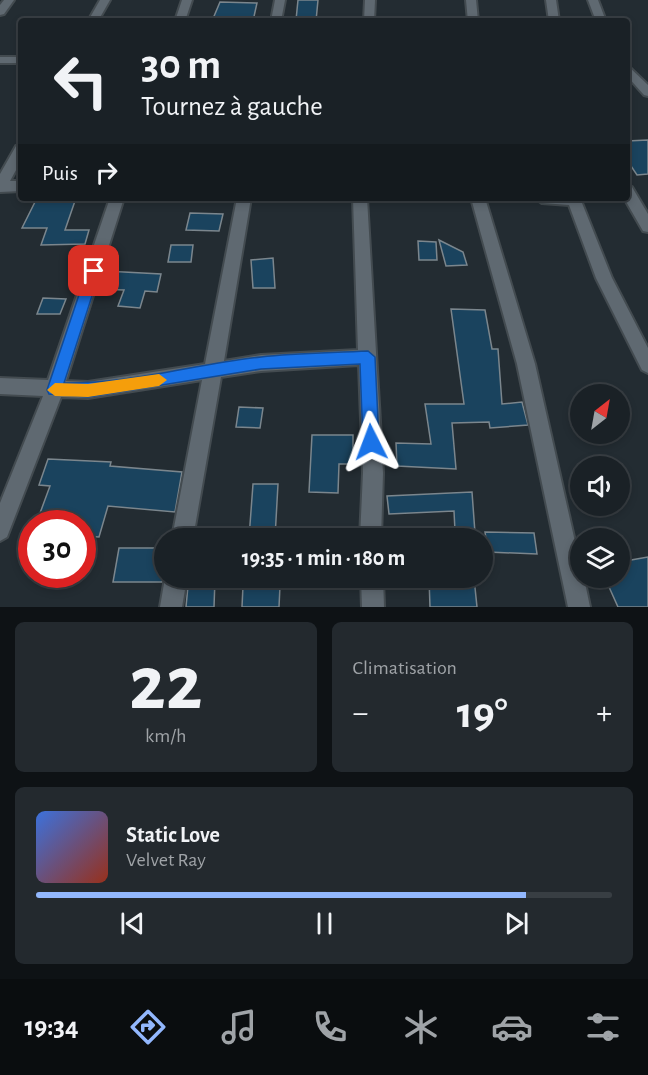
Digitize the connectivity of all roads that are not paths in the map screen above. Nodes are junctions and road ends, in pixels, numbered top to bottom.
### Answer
1 (9, 0) edge
2 (105, 0) edge
3 (187, 0) edge
4 (280, 0) edge
5 (370, 0) edge
6 (471, 0) edge
7 (551, 0) edge
8 (593, 0) edge
9 (0, 12) edge
10 (95, 18) edge
11 (181, 18) edge
12 (277, 18) edge
13 (369, 18) edge
14 (473, 18) edge
15 (554, 18) edge
16 (600, 18) edge
17 (0, 60) edge
18 (18, 60) edge
19 (630, 74) edge
20 (648, 92) edge
21 (18, 154) edge
22 (0, 186) edge
23 (18, 186) edge
24 (630, 195) edge
25 (116, 201) edge
26 (243, 201) edge
27 (360, 201) edge
28 (479, 201) edge
29 (575, 201) edge
30 (648, 227) edge
31 (368, 357) junction
32 (648, 365) edge
33 (215, 369) junction
34 (0, 386) edge
35 (54, 390) junction
36 (185, 528) edge
37 (371, 528) edge
38 (0, 530) edge
39 (174, 588) edge
40 (372, 588) edge
41 (171, 607) edge
42 (373, 607) edge
43 (579, 607) edge

1 - 9 street
2 - 10 street
3 - 11 street
4 - 12 street
5 - 13 street
6 - 14 street
7 - 15 street
8 - 16 street
17 - 18 street
19 - 20 street
21 - 22 street
22 - 23 street
24 - 30 street
25 - 35 street
26 - 33 street
27 - 31 street
28 - 43 street
29 - 32 street
31 - 33 street
31 - 37 street
33 - 35 street
33 - 36 street
34 - 35 street
35 - 38 street
39 - 41 street
40 - 42 street

